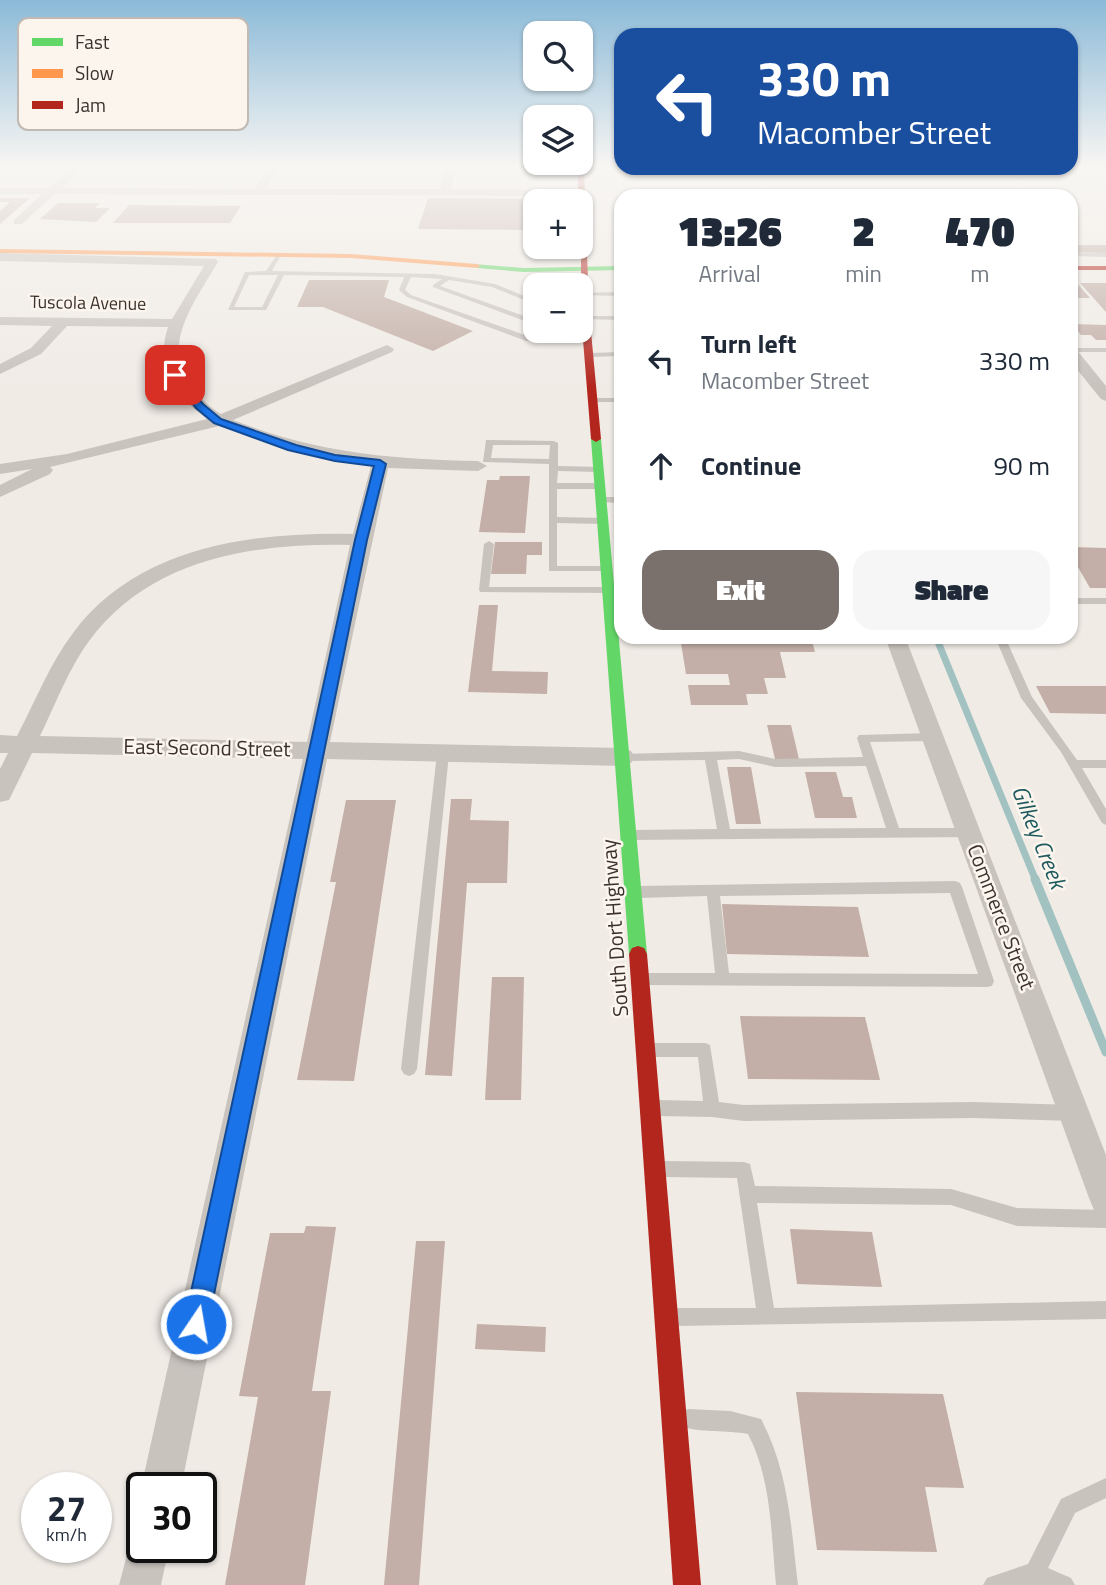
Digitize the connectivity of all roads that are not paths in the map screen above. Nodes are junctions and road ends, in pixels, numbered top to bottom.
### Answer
1 (0, 248) edge
2 (280, 253) junction
3 (1078, 254) edge
4 (1106, 255) edge
5 (523, 256) edge
6 (0, 257) edge
7 (583, 259) edge
8 (583, 267) junction
9 (493, 268) junction
10 (614, 268) edge
11 (1078, 268) edge
12 (1106, 268) edge
13 (446, 269) junction
14 (268, 273) junction
15 (282, 273) junction
16 (523, 273) edge
17 (583, 273) edge
18 (409, 274) junction
19 (614, 296) edge
20 (523, 297) edge
21 (593, 304) edge
22 (593, 310) edge
23 (614, 316) edge
24 (523, 318) edge
25 (0, 321) edge
26 (63, 322) junction
27 (176, 323) junction
28 (523, 337) edge
29 (555, 343) edge
30 (588, 343) edge
31 (588, 348) junction
32 (387, 349) dead end
33 (1106, 350) edge
34 (1078, 351) edge
35 (614, 354) edge
36 (1078, 358) edge
37 (0, 370) edge
38 (1101, 382) edge
39 (1106, 396) edge
40 (593, 400) junction
41 (614, 400) edge
42 (218, 421) junction
43 (67, 459) junction
44 (380, 464) junction
45 (553, 465) junction
46 (478, 466) dead end
47 (599, 468) junction
48 (0, 469) edge
49 (553, 486) junction
50 (0, 492) edge
51 (601, 493) junction
52 (614, 498) edge
53 (552, 520) junction
54 (603, 521) junction
55 (361, 540) junction
56 (489, 544) dead end
57 (607, 569) junction
58 (609, 590) junction
59 (1078, 601) edge
60 (1106, 601) edge
61 (898, 644) edge
62 (1003, 644) edge
63 (933, 737) junction
64 (0, 744) edge
65 (24, 745) junction
66 (318, 750) junction
67 (443, 754) junction
68 (710, 756) junction
69 (623, 757) junction
70 (870, 761) junction
71 (1073, 764) junction
72 (1106, 764) edge
73 (0, 793) edge
74 (1106, 820) edge
75 (894, 833) junction
76 (969, 833) junction
77 (724, 834) junction
78 (629, 835) junction
79 (713, 891) junction
80 (634, 892) junction
81 (640, 979) junction
82 (723, 980) junction
83 (646, 1050) junction
84 (409, 1069) dead end
85 (650, 1108) junction
86 (712, 1109) junction
87 (1074, 1113) junction
88 (655, 1169) junction
89 (748, 1194) junction
90 (1106, 1198) edge
91 (1106, 1219) edge
92 (1106, 1310) edge
93 (666, 1317) junction
94 (765, 1317) junction
95 (674, 1419) junction
96 (164, 1472) edge
97 (1106, 1488) edge
98 (145, 1563) edge
99 (1035, 1573) junction
100 (140, 1585) edge
101 (687, 1585) edge
102 (787, 1585) edge
103 (994, 1585) edge
104 (1063, 1585) edge

1 - 2 main road
2 - 13 main road
2 - 14 lane
3 - 4 lane
5 - 13 main road
6 - 27 street
7 - 8 main road, South Dort Highway
8 - 9 main road
8 - 10 main road
8 - 13 main road
8 - 17 main road, South Dort Highway
9 - 13 main road
9 - 16 main road
11 - 12 main road
13 - 18 lane
13 - 20 lane
13 - 24 lane
14 - 15 lane
14 - 15 lane
15 - 18 lane
18 - 28 lane
19 - 21 lane
22 - 23 lane
25 - 26 street, Tuscola Avenue
26 - 27 street, Tuscola Avenue
26 - 37 street
27 - 42 street
29 - 31 lane
30 - 31 main road, South Dort Highway
31 - 35 lane
31 - 40 main road, South Dort Highway
32 - 42 street
33 - 34 lane
36 - 38 street
38 - 39 street
40 - 41 lane
40 - 47 main road, South Dort Highway
42 - 43 street
42 - 44 street
43 - 48 street
43 - 50 street
44 - 46 street
44 - 55 street
45 - 45 lane
45 - 47 lane
45 - 49 lane
47 - 51 main road, South Dort Highway
49 - 51 lane
49 - 53 lane
51 - 52 lane
51 - 54 main road, South Dort Highway
53 - 54 lane
53 - 57 lane
54 - 57 main road, South Dort Highway
55 - 65 street
55 - 66 street
56 - 58 lane
57 - 58 main road, South Dort Highway
58 - 69 main road, South Dort Highway
59 - 60 lane
61 - 63 street, Commerce Street
62 - 71 lane
63 - 70 lane
63 - 76 street, Commerce Street
64 - 65 street, East Second Street
65 - 66 street, East Second Street
65 - 73 street
66 - 67 street, East Second Street
66 - 96 street
67 - 69 street, East Second Street
67 - 84 lane
68 - 69 lane
68 - 70 lane
68 - 77 lane
69 - 78 main road, South Dort Highway
70 - 75 lane
71 - 72 lane
71 - 74 lane
75 - 76 lane
75 - 77 lane
76 - 87 street, Commerce Street
77 - 78 lane
78 - 80 main road, South Dort Highway
79 - 80 lane
79 - 82 lane
79 - 82 lane
80 - 81 main road, South Dort Highway
81 - 82 lane
81 - 83 main road, South Dort Highway
83 - 85 main road, South Dort Highway
83 - 86 lane
85 - 86 lane
85 - 88 main road, South Dort Highway
86 - 87 lane
87 - 90 street, Commerce Street
88 - 89 lane
88 - 93 main road, South Dort Highway
89 - 91 lane
89 - 94 lane
92 - 94 lane
93 - 94 lane
93 - 95 main road, South Dort Highway
95 - 101 main road, South Dort Highway
95 - 102 lane
97 - 99 lane
98 - 100 street
99 - 103 lane
99 - 104 lane

